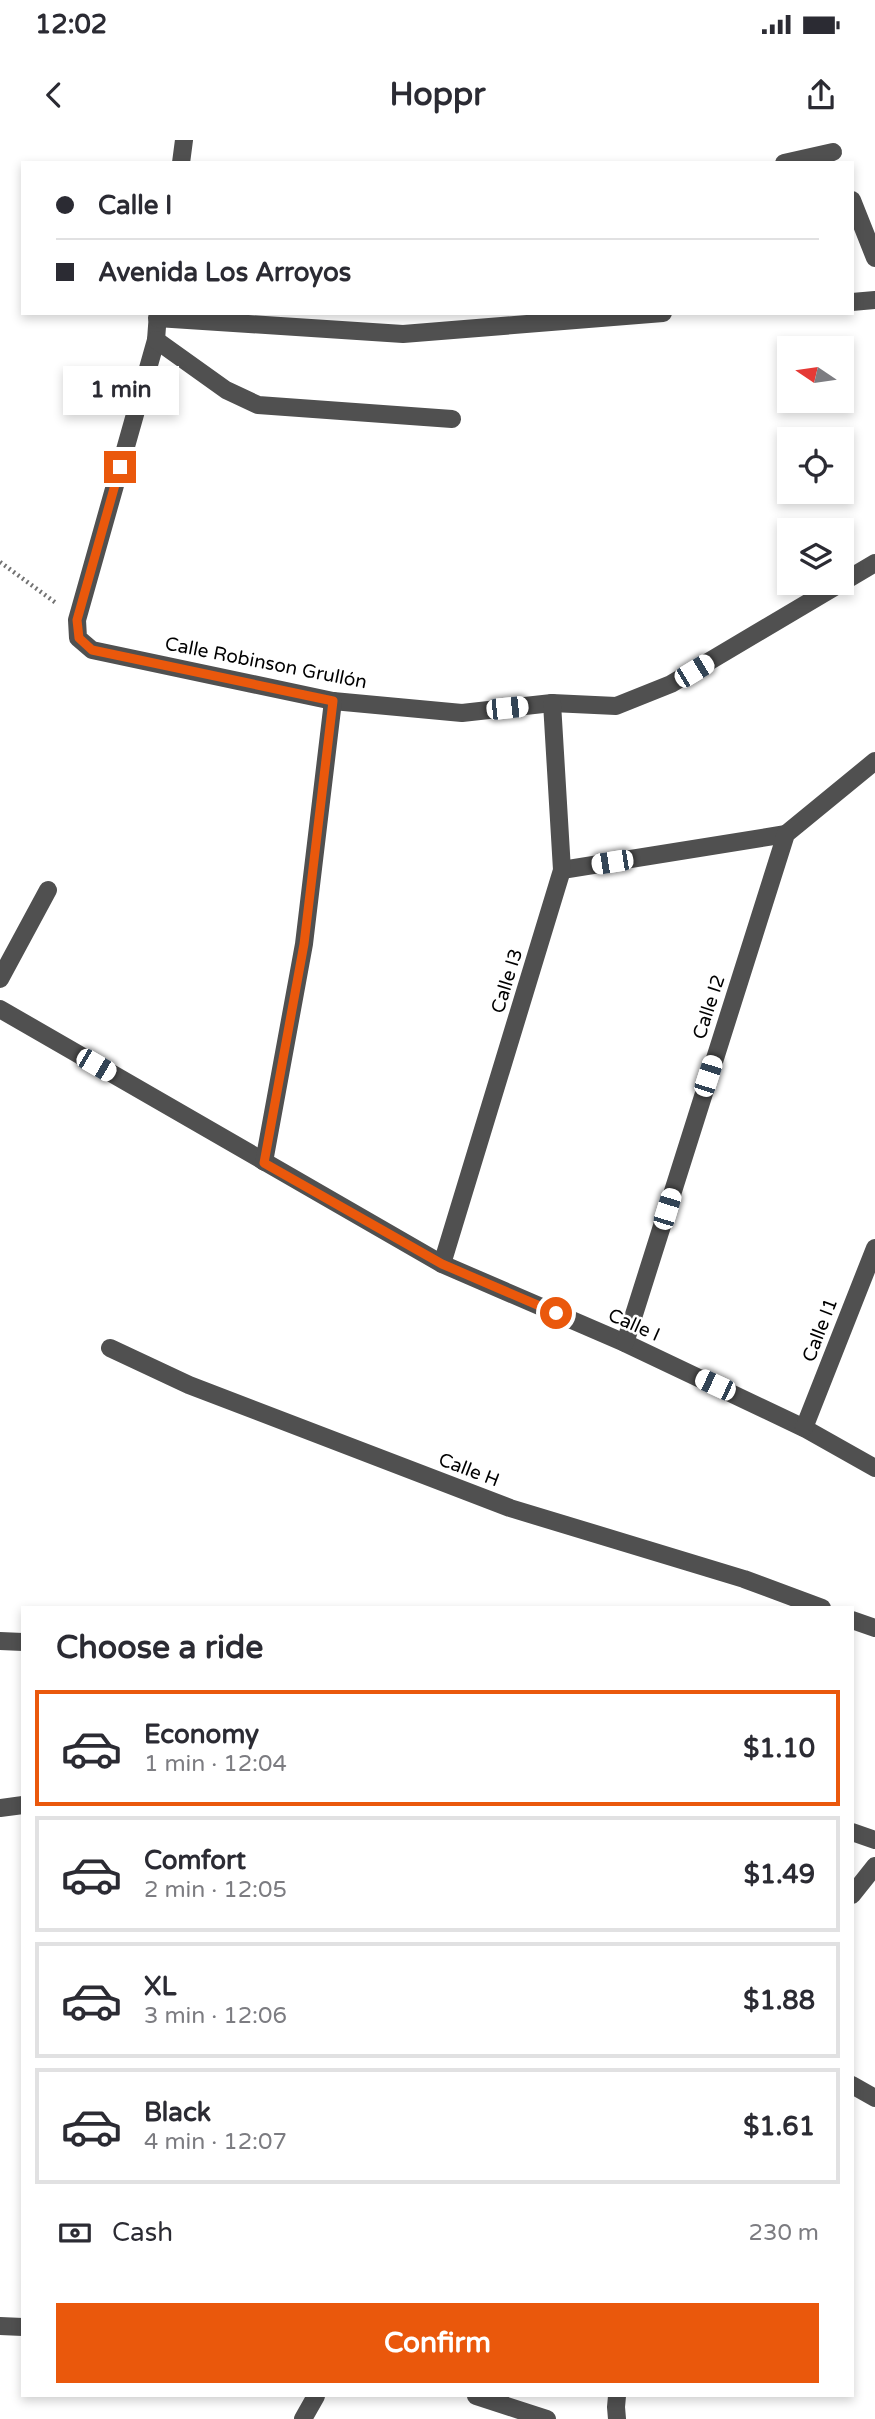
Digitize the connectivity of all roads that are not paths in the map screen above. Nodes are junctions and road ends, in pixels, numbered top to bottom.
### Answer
1 (184, 140) edge
2 (833, 151) edge
3 (181, 161) edge
4 (792, 161) edge
5 (854, 205) edge
6 (875, 258) edge
7 (875, 300) edge
8 (854, 302) edge
9 (158, 315) edge
10 (638, 315) edge
11 (156, 340) junction
12 (452, 419) dead end
13 (875, 563) edge
14 (333, 701) junction
15 (552, 703) junction
16 (875, 761) edge
17 (786, 834) junction
18 (562, 870) junction
19 (48, 890) dead end
20 (0, 979) edge
21 (0, 1009) edge
22 (264, 1163) junction
23 (875, 1248) edge
24 (442, 1264) junction
25 (625, 1343) junction
26 (110, 1348) dead end
27 (804, 1428) junction
28 (875, 1468) edge
29 (817, 1606) edge
30 (854, 1621) edge
31 (875, 1629) edge
32 (0, 1640) edge
33 (21, 1642) edge
34 (21, 1805) edge
35 (0, 1808) edge
36 (854, 1833) edge
37 (875, 1840) edge
38 (875, 1866) edge
39 (854, 1892) edge
40 (854, 2086) edge
41 (875, 2098) edge
42 (0, 2326) edge
43 (21, 2327) edge
44 (315, 2397) edge
45 (479, 2397) edge
46 (617, 2397) edge
47 (303, 2419) edge
48 (547, 2419) edge
49 (617, 2419) edge

1 - 3 street
2 - 4 street
5 - 6 street
7 - 8 street
9 - 10 street
9 - 11 street
11 - 12 street
11 - 14 street, Calle Robinson Grullón
13 - 15 street, Calle Robinson Grullón
14 - 15 street, Calle Robinson Grullón
14 - 22 street
15 - 18 street, Calle I3
16 - 17 street
17 - 18 street
17 - 25 street, Calle I2
18 - 24 street, Calle I3
19 - 20 street
21 - 22 street, Calle I
22 - 24 street, Calle I
23 - 27 street, Calle I1
24 - 25 street, Calle I
25 - 27 street, Calle I
26 - 29 street, Calle H
27 - 28 street, Calle I
30 - 31 street
32 - 33 street
34 - 35 street
36 - 37 street
38 - 39 street
40 - 41 street
42 - 43 street
44 - 47 street
45 - 48 street
46 - 49 street

